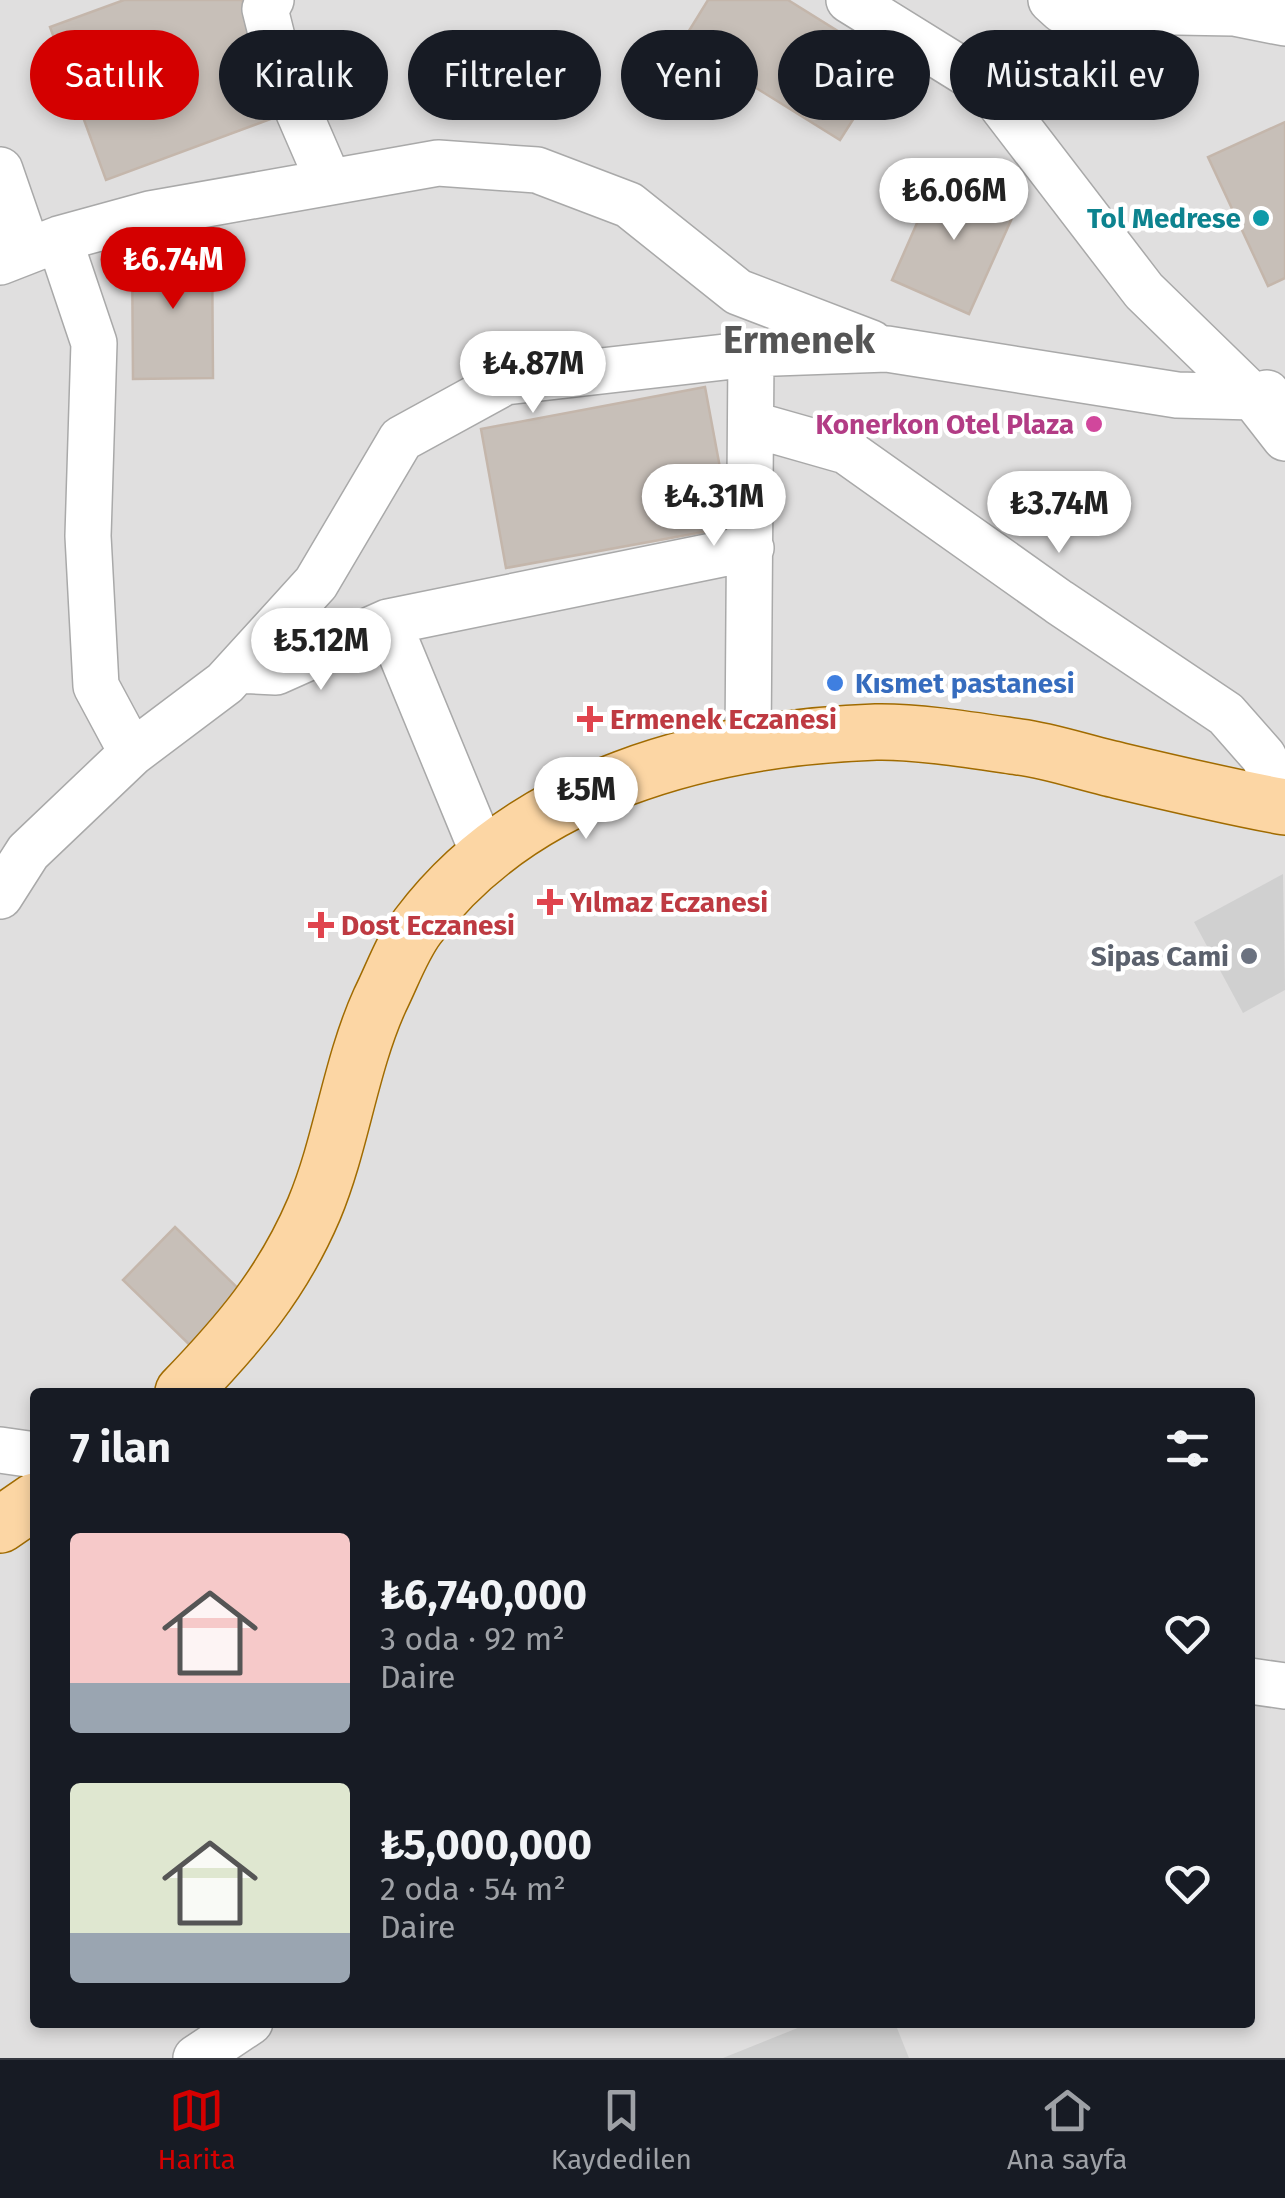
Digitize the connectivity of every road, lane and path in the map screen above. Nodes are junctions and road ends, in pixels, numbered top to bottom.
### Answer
1 (272, 0) edge
2 (848, 0) edge
3 (1051, 0) edge
4 (1285, 23) edge
5 (0, 170) edge
6 (329, 182) junction
7 (29, 251) edge
8 (887, 349) junction
9 (751, 354) junction
10 (1269, 392) edge
11 (751, 424) junction
12 (1285, 438) edge
13 (751, 548) junction
14 (388, 622) junction
15 (237, 670) junction
16 (748, 744) junction
17 (132, 753) junction
18 (1285, 797) edge
19 (1285, 807) edge
20 (484, 855) junction
21 (0, 896) edge
22 (187, 1388) edge
23 (0, 1450) edge
24 (30, 1455) edge
25 (30, 1504) edge
26 (0, 1525) edge
27 (1255, 1682) edge
28 (1285, 1686) edge
29 (241, 2028) edge
30 (196, 2058) edge

1 - 6 street
2 - 10 street
3 - 4 street
5 - 7 street
6 - 7 street
6 - 8 street
7 - 17 street
8 - 9 street
8 - 10 street
9 - 11 street
9 - 15 street
10 - 12 street
11 - 13 street
11 - 18 street
13 - 14 street
13 - 16 street
14 - 15 street
14 - 20 street
15 - 17 street
16 - 19 main road
16 - 20 main road
17 - 21 street
20 - 22 main road
23 - 24 street
25 - 26 main road
27 - 28 street
29 - 30 street

